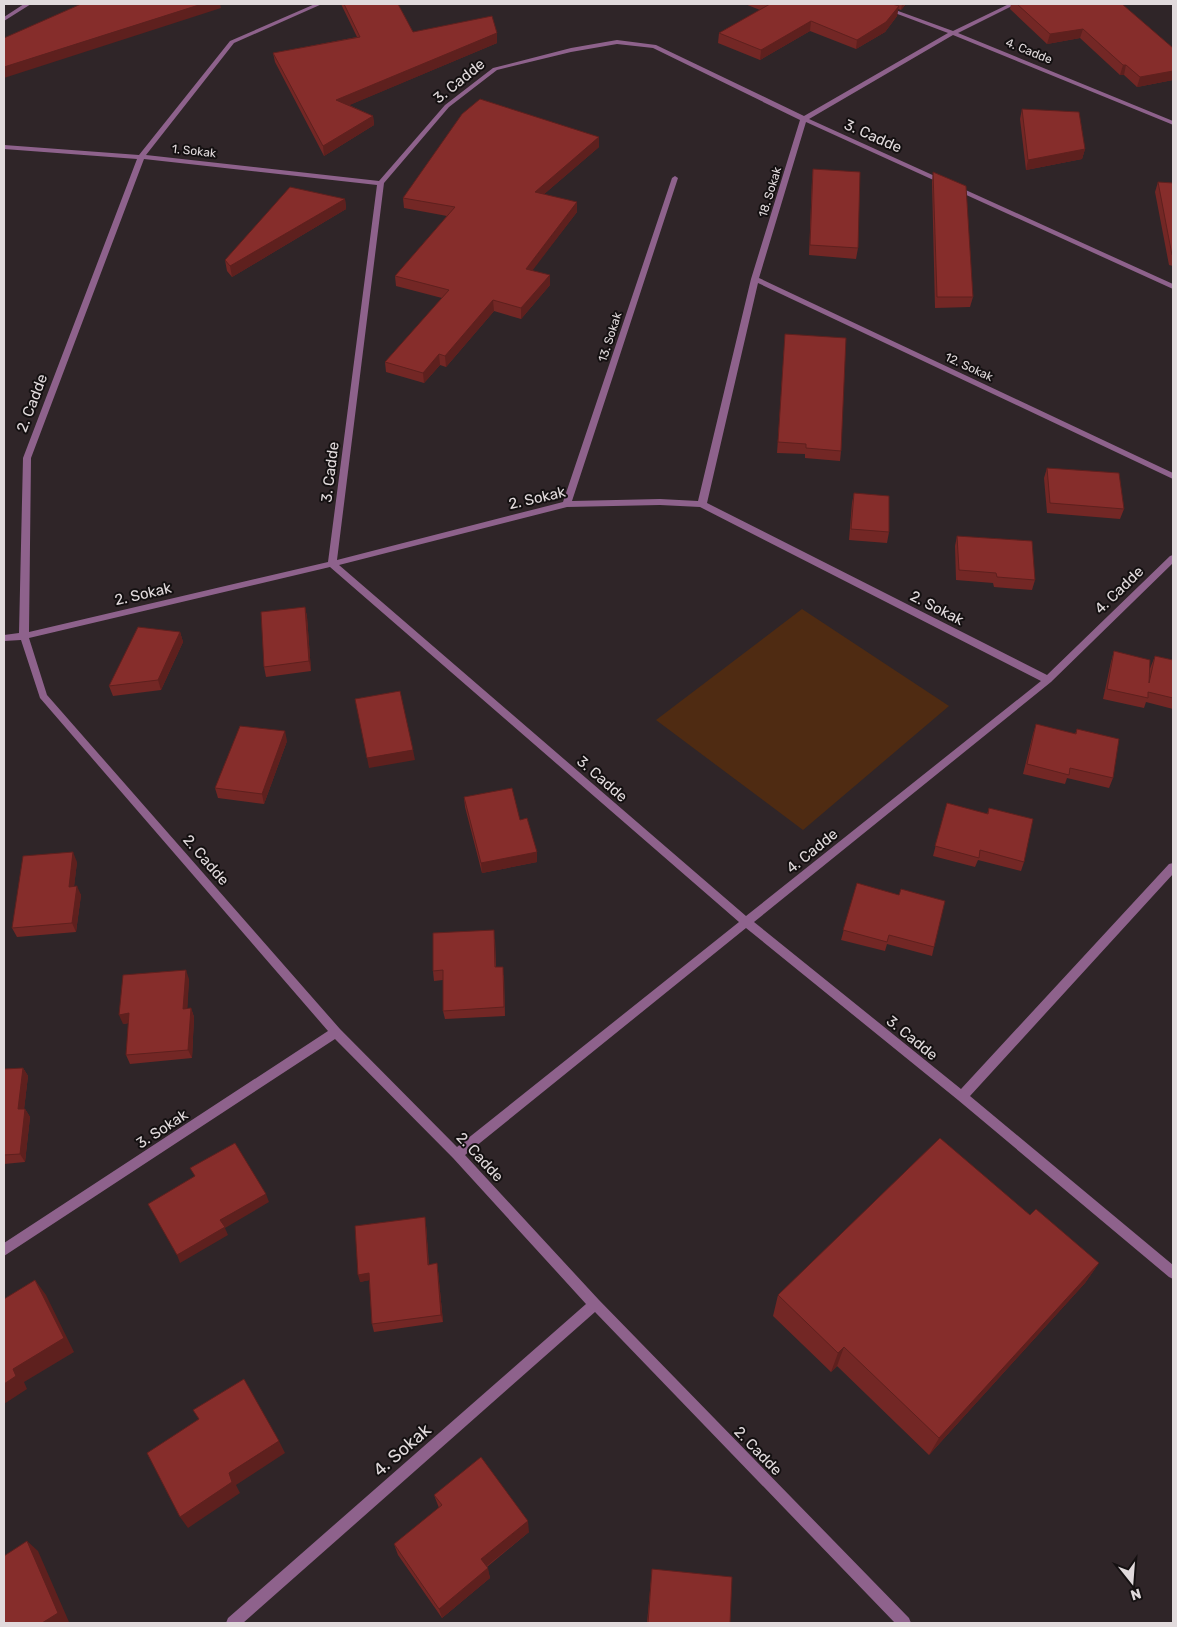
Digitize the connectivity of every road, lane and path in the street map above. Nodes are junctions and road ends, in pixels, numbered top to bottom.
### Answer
1 (28, 4) edge
2 (319, 4) edge
3 (874, 4) edge
4 (1013, 4) edge
5 (4, 20) edge
6 (953, 33) junction
7 (804, 119) junction
8 (1173, 123) edge
9 (4, 147) edge
10 (142, 157) junction
11 (674, 178) dead end
12 (381, 183) junction
13 (755, 279) junction
14 (1173, 287) edge
15 (1173, 476) edge
16 (567, 504) junction
17 (702, 504) junction
18 (1173, 558) edge
19 (332, 564) junction
20 (24, 636) junction
21 (4, 638) edge
22 (1048, 680) junction
23 (1173, 867) edge
24 (747, 923) junction
25 (336, 1032) junction
26 (962, 1096) junction
27 (457, 1154) junction
28 (4, 1250) edge
29 (1173, 1273) edge
30 (595, 1304) junction
31 (234, 1623) edge
32 (904, 1623) edge

1 - 5 street
2 - 10 street, 2. Cadde
3 - 6 street, 4. Cadde
4 - 6 street
6 - 7 street
6 - 8 street, 4. Cadde
7 - 12 street, 3. Cadde
7 - 13 street, 18. Sokak
7 - 14 street, 3. Cadde
9 - 10 street, 1. Sokak
10 - 12 street, 1. Sokak
10 - 20 street, 2. Cadde
11 - 16 street, 13. Sokak
12 - 19 street, 3. Cadde
13 - 15 street, 12. Sokak
13 - 17 street, 18. Sokak
16 - 17 street, 2. Sokak
16 - 19 street, 2. Sokak
17 - 22 street, 2. Sokak
18 - 22 street, 4. Cadde
19 - 20 street, 2. Sokak
19 - 24 street, 3. Cadde
20 - 21 street, 2. Sokak
20 - 25 street, 2. Cadde
22 - 24 street, 4. Cadde
23 - 26 street
24 - 26 street, 3. Cadde
24 - 27 street, 4. Cadde
25 - 27 street, 2. Cadde
25 - 28 street, 3. Sokak
26 - 29 street, 3. Cadde
27 - 30 street, 2. Cadde
30 - 31 street, 4. Sokak
30 - 32 street, 2. Cadde

